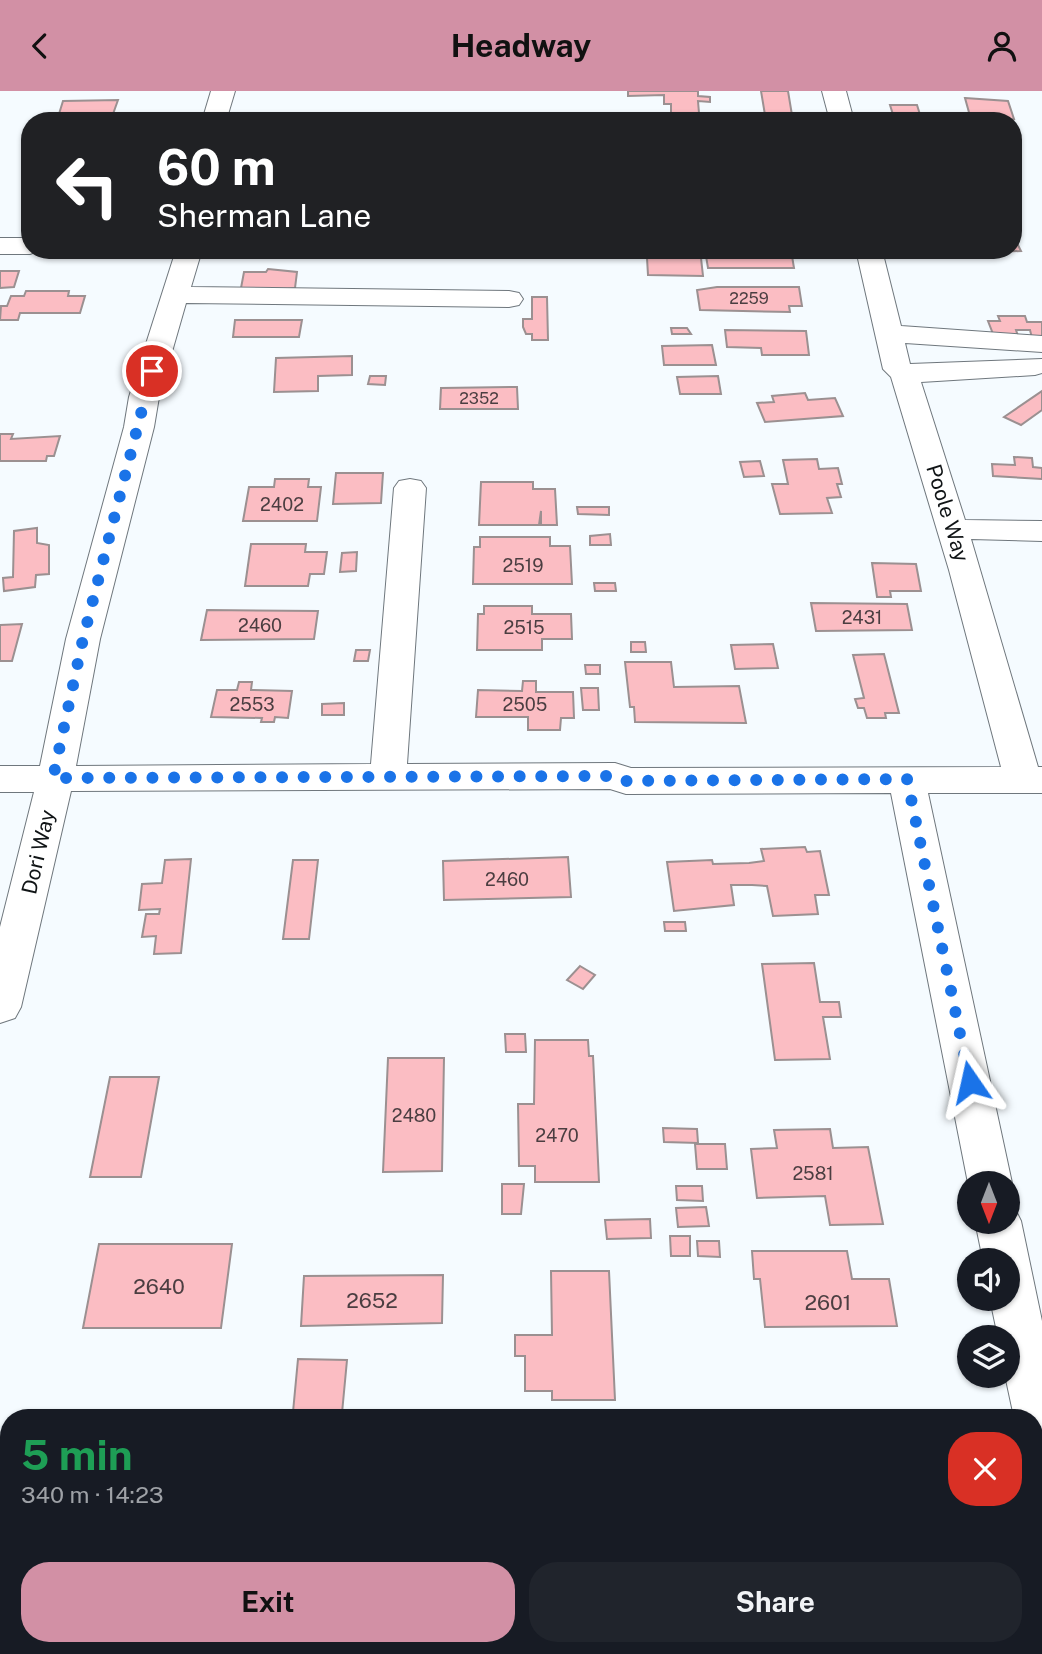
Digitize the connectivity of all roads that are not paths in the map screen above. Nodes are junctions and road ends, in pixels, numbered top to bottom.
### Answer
1 (223, 91) edge
2 (834, 91) edge
3 (217, 112) edge
4 (840, 112) edge
5 (0, 246) edge
6 (21, 246) edge
7 (186, 259) edge
8 (871, 259) edge
9 (175, 295) junction
10 (509, 299) dead end
11 (888, 333) junction
12 (1042, 344) edge
13 (1042, 366) edge
14 (904, 373) junction
15 (410, 488) dead end
16 (952, 529) junction
17 (1042, 531) edge
18 (388, 776) junction
19 (53, 778) junction
20 (0, 779) edge
21 (907, 779) junction
22 (1032, 780) edge
23 (0, 1007) edge
24 (988, 1171) edge
25 (1016, 1311) edge
26 (1036, 1409) edge

1 - 3 street
2 - 4 street
5 - 6 street
7 - 9 street, Dori Way
8 - 11 street, Poole Way
9 - 10 street
9 - 19 street, Dori Way
11 - 12 street
11 - 14 street, Poole Way
13 - 14 street
14 - 16 street, Poole Way
15 - 18 street
16 - 17 street
16 - 22 street, Poole Way
18 - 19 street
18 - 21 street
19 - 20 street
19 - 23 street, Dori Way
21 - 22 street
21 - 24 street
25 - 26 street

